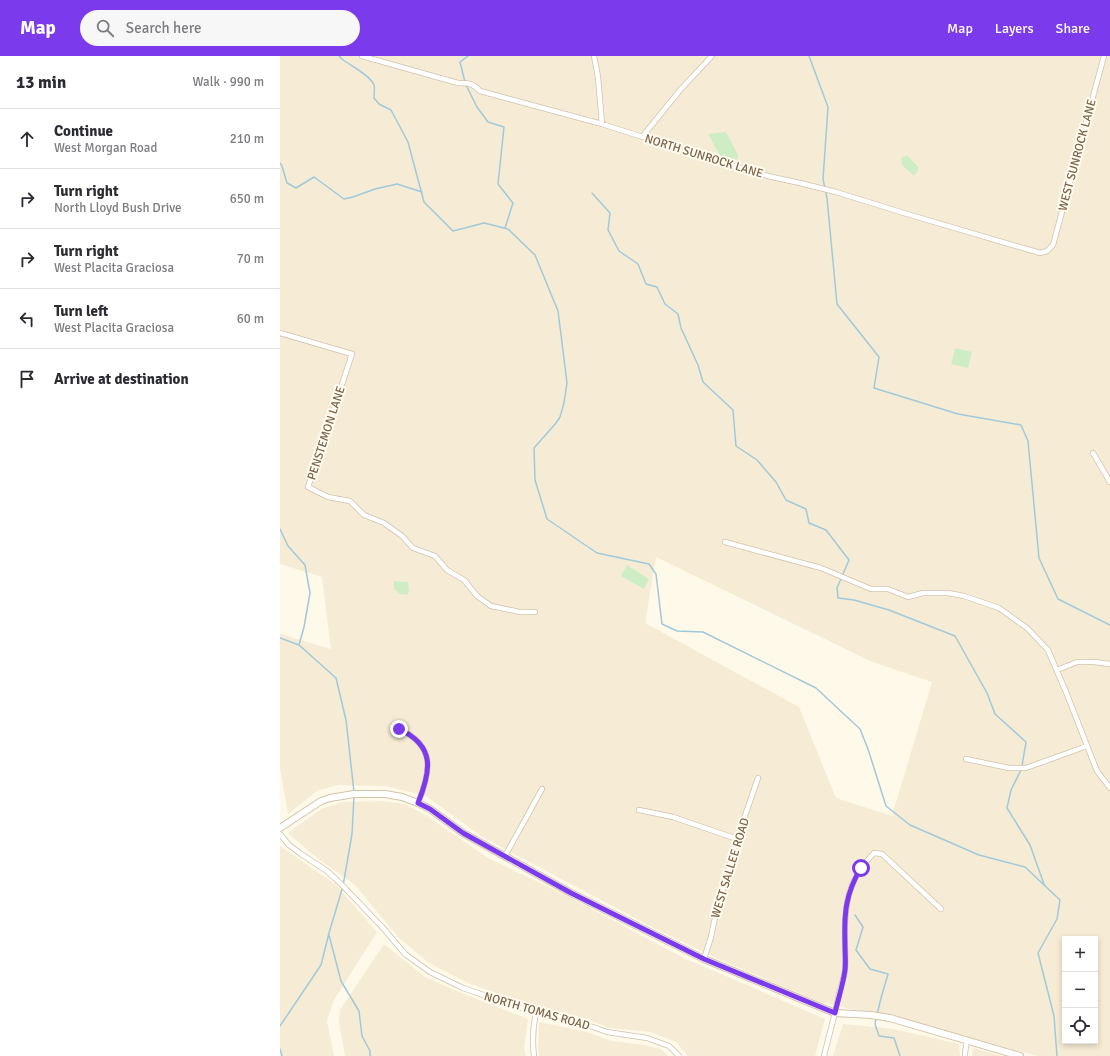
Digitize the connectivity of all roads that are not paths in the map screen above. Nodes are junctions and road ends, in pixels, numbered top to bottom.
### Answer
1 (362, 56) edge
2 (594, 56) edge
3 (712, 56) edge
4 (1104, 56) edge
5 (602, 124) junction
6 (642, 137) junction
7 (1047, 251) joint
8 (280, 333) edge
9 (1093, 453) dead end
10 (1110, 482) edge
11 (725, 542) dead end
12 (535, 612) dead end
13 (1110, 664) edge
14 (1057, 670) junction
15 (399, 729) dead end
16 (1087, 746) junction
17 (966, 759) dead end
18 (758, 778) dead end
19 (1110, 788) edge
20 (542, 789) dead end
21 (418, 803) junction
22 (640, 810) dead end
23 (280, 828) edge
24 (280, 834) edge
25 (737, 839) junction
26 (504, 856) junction
27 (941, 909) dead end
28 (704, 959) junction
29 (536, 1012) junction
30 (835, 1013) junction
31 (967, 1040) junction
32 (534, 1056) edge
33 (679, 1056) edge
34 (824, 1056) edge
35 (965, 1056) edge
36 (1020, 1056) edge

1 - 5 street, NORTH SUNROCK LANE
2 - 5 street
3 - 6 street
4 - 7 street, WEST SUNROCK LANE
5 - 6 street, NORTH SUNROCK LANE
6 - 7 street, NORTH SUNROCK LANE
8 - 12 street, PENSTEMON LANE
9 - 10 street
11 - 14 street
13 - 14 street
14 - 16 street
15 - 21 street
16 - 17 street
16 - 19 street
18 - 25 street, WEST SALLEE ROAD
20 - 26 street
21 - 23 street
21 - 26 street
22 - 25 street
24 - 29 street, NORTH TOMAS ROAD
25 - 28 street, WEST SALLEE ROAD
26 - 28 street
27 - 30 street
28 - 30 street
29 - 32 street
29 - 33 street, NORTH TOMAS ROAD
30 - 31 street
30 - 34 street
31 - 35 street
31 - 36 street

